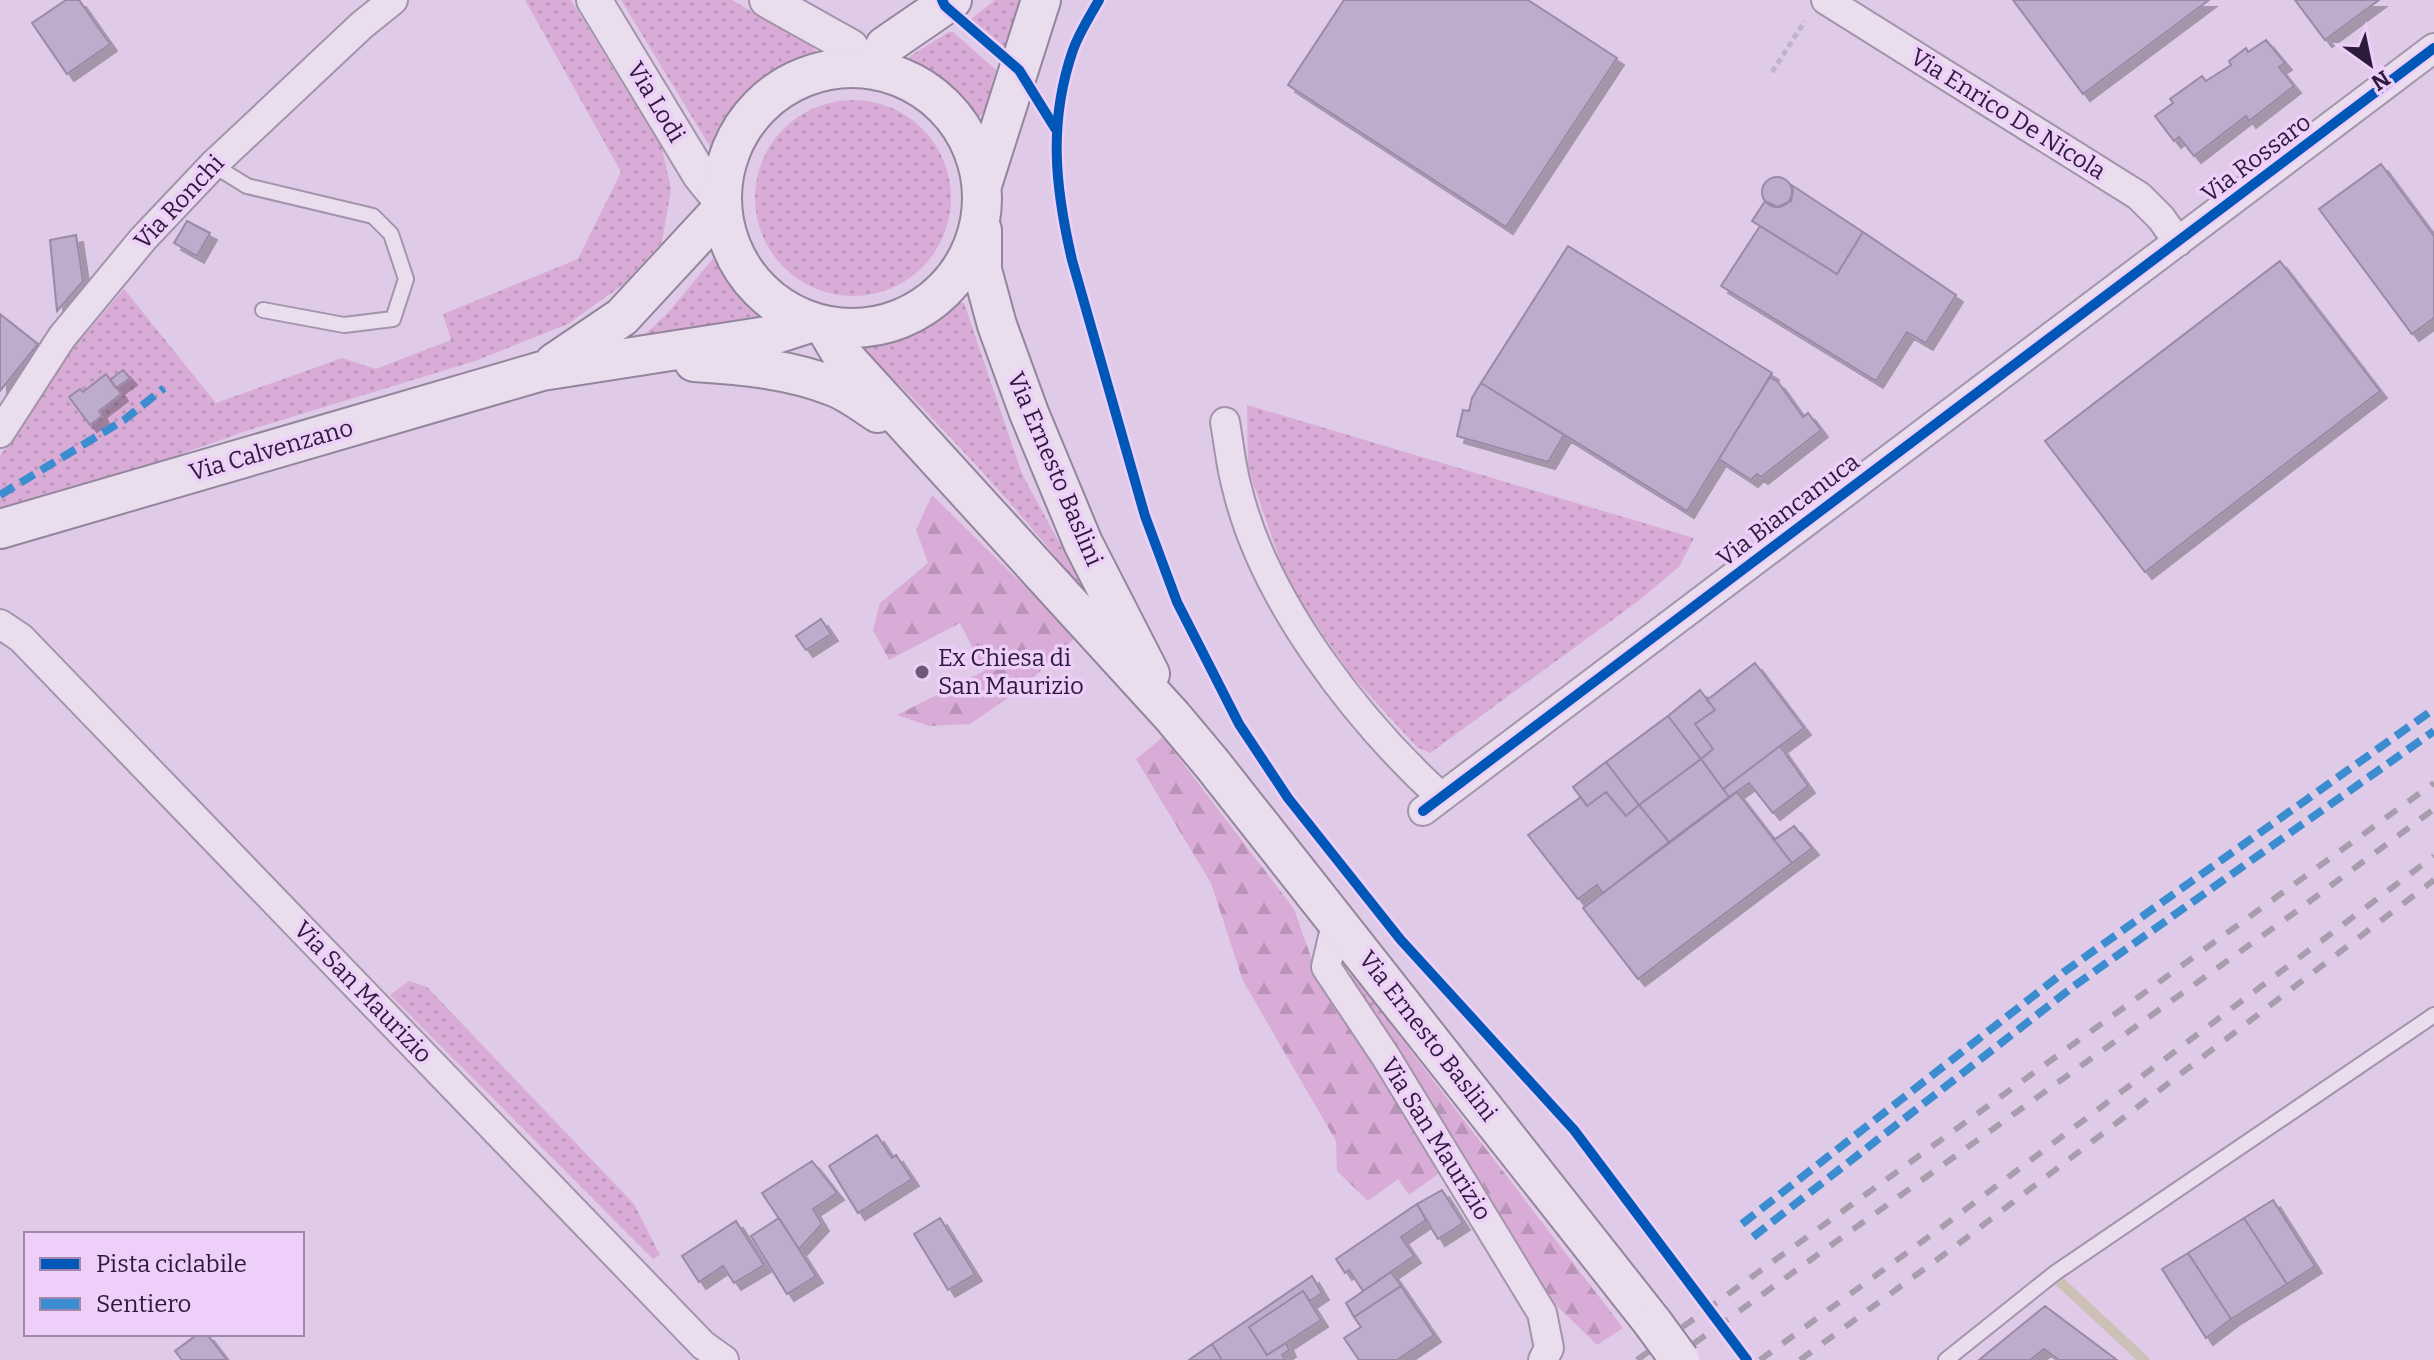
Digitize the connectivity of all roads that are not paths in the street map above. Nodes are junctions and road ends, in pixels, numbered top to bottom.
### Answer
1 (393, 0) edge
2 (594, 0) edge
3 (767, 0) edge
4 (952, 0) edge
5 (1041, 0) edge
6 (1818, 6) edge
7 (2434, 48) edge
8 (870, 69) junction
9 (213, 165) junction
10 (982, 197) junction
11 (722, 205) junction
12 (2178, 242) junction
13 (263, 310) dead end
14 (818, 323) junction
15 (615, 358) junction
16 (542, 371) junction
17 (1225, 422) dead end
18 (0, 433) edge
19 (914, 436) junction
20 (0, 529) edge
21 (0, 624) edge
22 (1172, 716) junction
23 (1337, 920) junction
24 (2434, 1015) edge
25 (724, 1360) edge
26 (1543, 1360) edge
27 (1680, 1360) edge
28 (1946, 1360) edge

1 - 9 street, Via Ronchi
2 - 11 street, Via Lodi
3 - 8 street
4 - 8 main road
5 - 10 main road
6 - 12 street, Via Enrico De Nicola
7 - 12 street, Via Rossaro
8 - 10 main road
8 - 11 main road
9 - 13 lane
9 - 18 street, Via Ronchi
10 - 14 main road
10 - 22 main road, Via Ernesto Baslini
11 - 14 main road
11 - 16 main road, Via Calvenzano
12 - 17 street, Via Biancanuca
14 - 15 main road, Via Calvenzano
14 - 19 main road, Via Ernesto Baslini
15 - 16 main road, Via Calvenzano
15 - 19 main road
16 - 20 main road, Via Calvenzano
19 - 22 main road, Via Ernesto Baslini
21 - 25 street, Via San Maurizio
22 - 23 main road, Via Ernesto Baslini
23 - 26 street, Via San Maurizio
23 - 27 main road, Via Ernesto Baslini, bridge
24 - 28 lane

